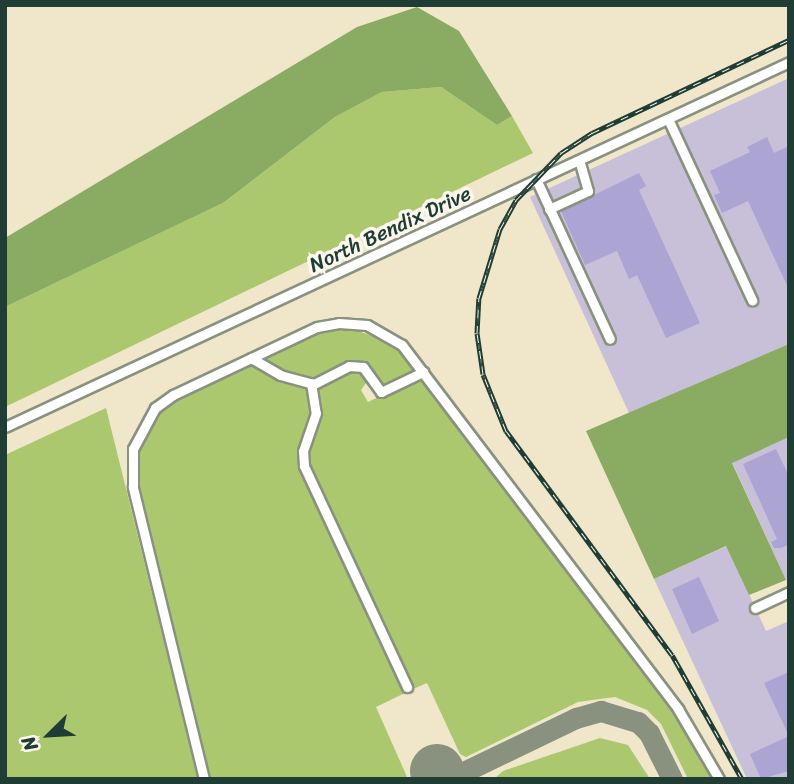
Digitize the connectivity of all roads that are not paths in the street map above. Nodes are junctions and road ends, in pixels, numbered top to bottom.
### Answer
1 (789, 62) edge
2 (668, 118) junction
3 (579, 160) junction
4 (536, 179) junction
5 (549, 209) junction
6 (752, 300) dead end
7 (611, 339) dead end
8 (251, 358) junction
9 (423, 372) junction
10 (311, 383) junction
11 (5, 427) edge
12 (789, 592) edge
13 (755, 608) dead end
14 (407, 687) dead end
15 (204, 779) edge
16 (719, 779) edge

1 - 2 street, North Bendix Drive
2 - 3 street, North Bendix Drive
2 - 6 street
3 - 4 street, North Bendix Drive
3 - 5 street
4 - 5 street
4 - 11 street, North Bendix Drive
5 - 7 street
8 - 9 street
8 - 10 street
8 - 15 street
9 - 10 street
9 - 16 street
10 - 14 street
12 - 13 street

